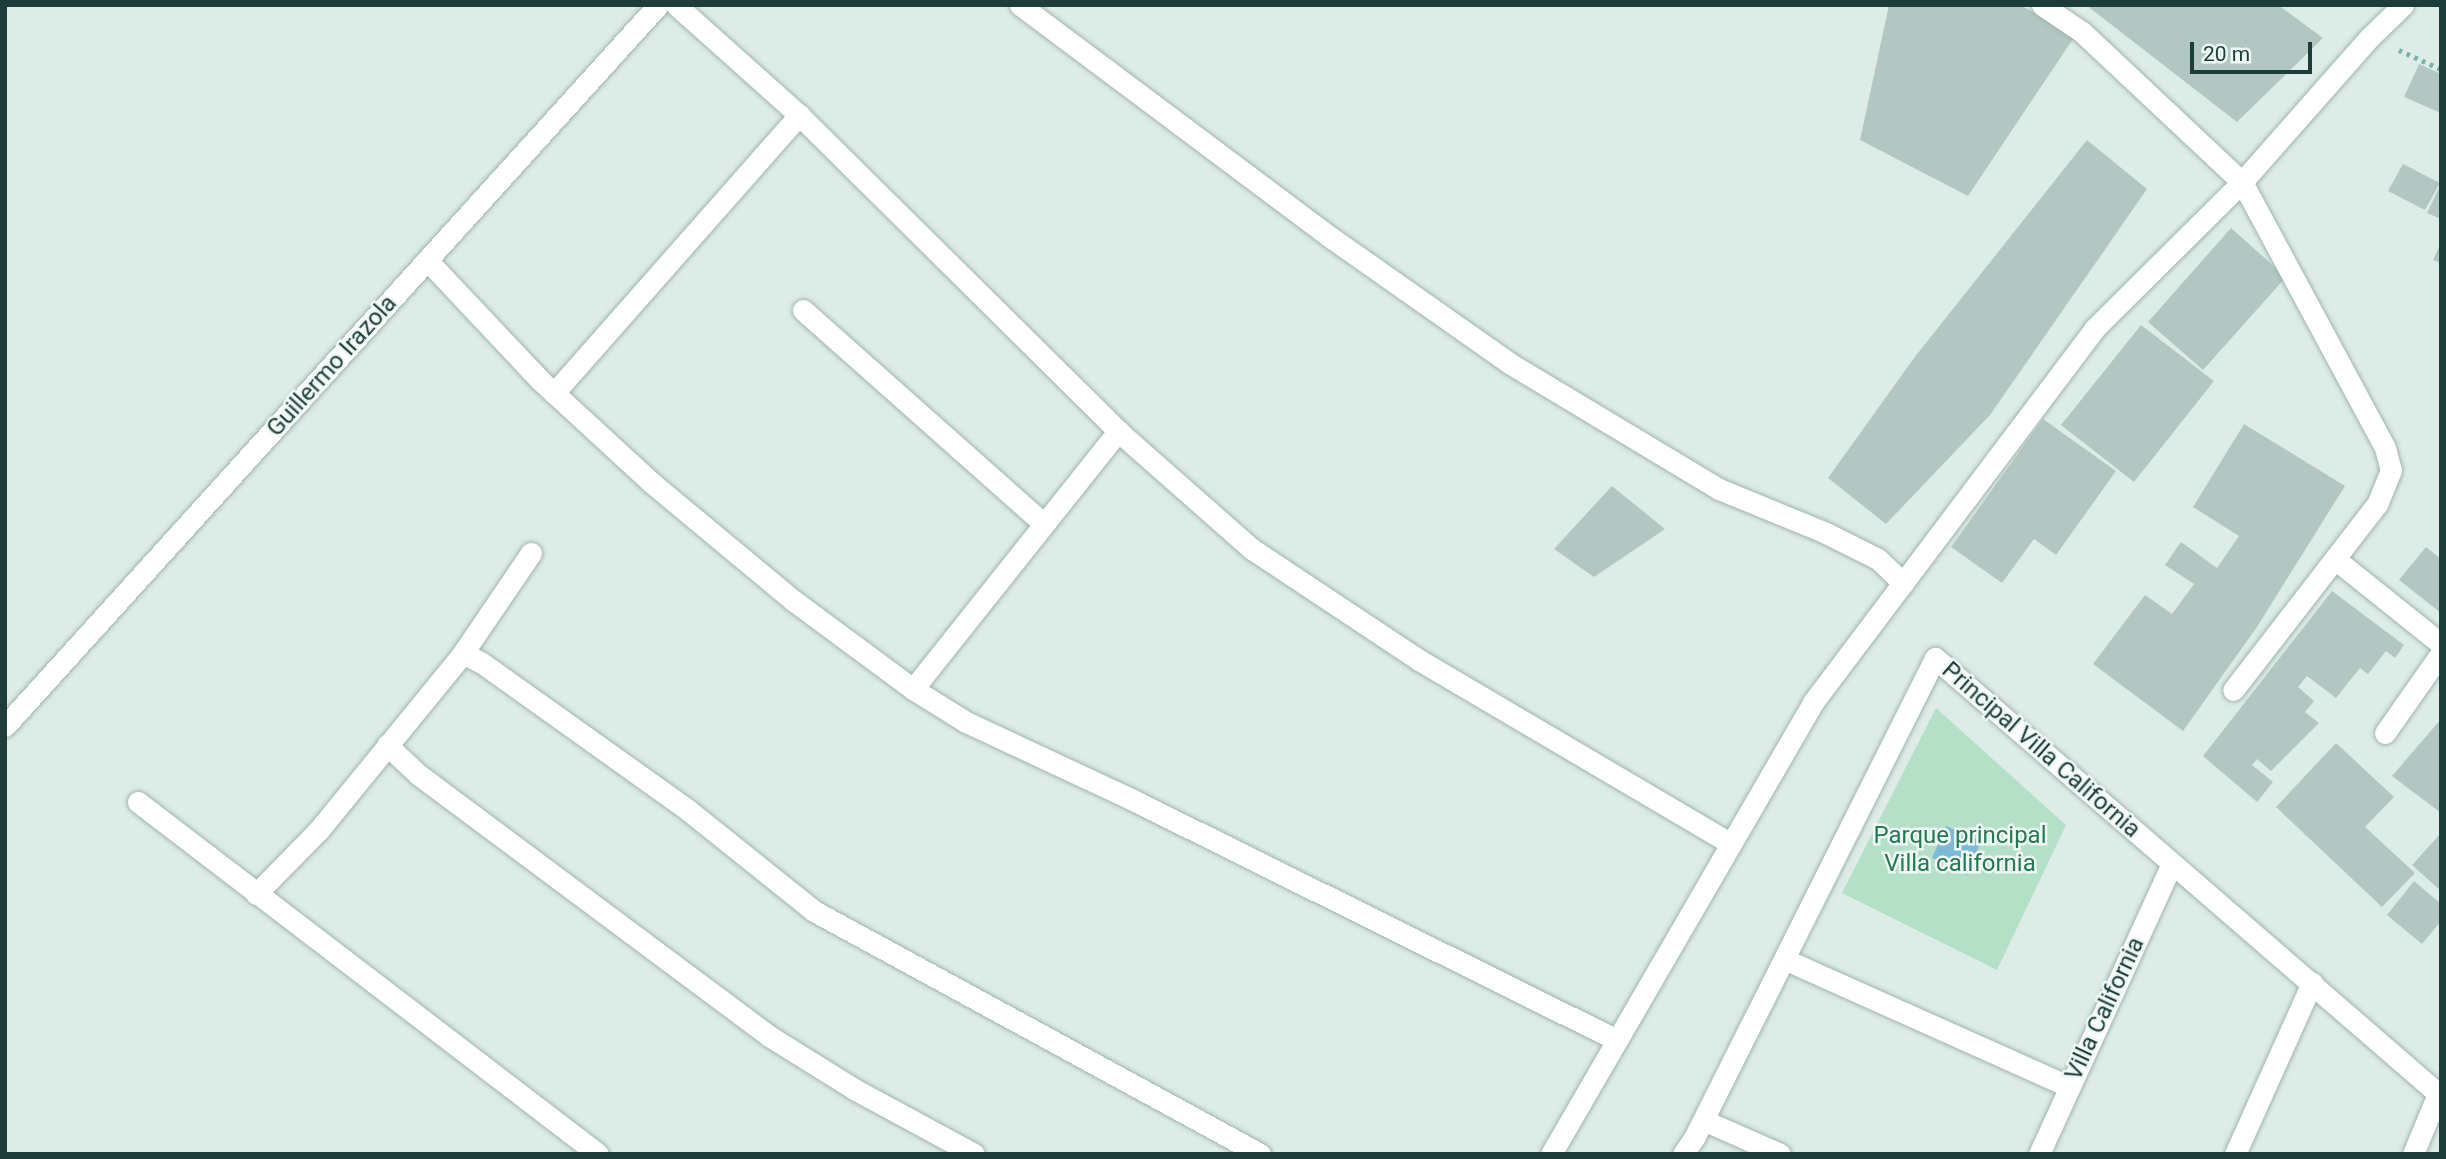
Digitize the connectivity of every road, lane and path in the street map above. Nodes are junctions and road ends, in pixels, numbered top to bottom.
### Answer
1 (658, 5) edge
2 (676, 5) edge
3 (1020, 5) edge
4 (2042, 5) edge
5 (2403, 5) edge
6 (2370, 37) junction
7 (2441, 69) edge
8 (799, 116) junction
9 (2242, 182) junction
10 (428, 260) junction
11 (803, 310) dead end
12 (554, 393) junction
13 (1118, 431) junction
14 (1044, 524) junction
15 (531, 553) dead end
16 (2335, 559) junction
17 (1903, 583) junction
18 (2441, 644) edge
19 (463, 653) junction
20 (2441, 653) edge
21 (913, 689) junction
22 (2234, 690) dead end
23 (5, 726) edge
24 (2385, 733) dead end
25 (387, 745) junction
26 (138, 802) dead end
27 (1731, 844) junction
28 (2172, 864) junction
29 (256, 894) junction
30 (1784, 959) junction
31 (2312, 983) junction
32 (1618, 1040) junction
33 (2070, 1087) junction
34 (2440, 1095) edge
35 (1703, 1120) junction
36 (598, 1154) edge
37 (974, 1154) edge
38 (1260, 1154) edge
39 (1551, 1154) edge
40 (1684, 1154) edge
41 (1780, 1154) edge
42 (2039, 1154) edge
43 (2235, 1154) edge
44 (2413, 1154) edge

1 - 10 street, Guillermo Irazola
2 - 8 street
3 - 17 street
4 - 9 street
5 - 6 street
6 - 7 path
6 - 9 street
8 - 12 street
8 - 13 street
9 - 16 street
9 - 17 street
10 - 12 street
10 - 23 street, Guillermo Irazola
11 - 14 street
12 - 21 street
13 - 14 street
13 - 27 street
14 - 21 street
15 - 19 street
16 - 18 street
16 - 22 street
17 - 27 street
19 - 25 street
19 - 38 street
20 - 24 street
21 - 32 street
25 - 29 street
25 - 37 street
26 - 29 street
27 - 32 street
28 - 30 street, Principal Villa California
28 - 31 street, Principal Villa California
28 - 33 street, Villa California
29 - 36 street
30 - 33 street
30 - 35 street, Principal Villa California
31 - 34 street, Principal Villa California
31 - 43 street
32 - 39 street
33 - 42 street, Villa California
34 - 44 street
35 - 40 street, Principal Villa California
35 - 41 street

